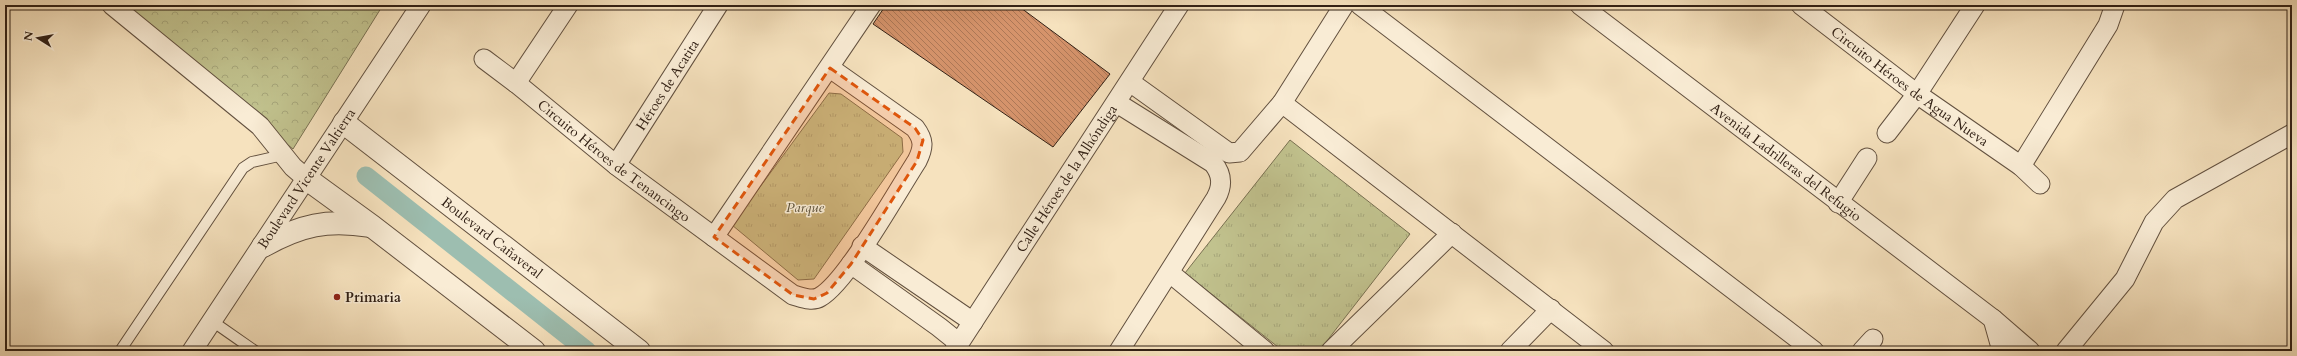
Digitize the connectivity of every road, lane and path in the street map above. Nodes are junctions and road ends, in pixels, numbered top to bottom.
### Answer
1 (112, 5) edge
2 (421, 5) edge
3 (568, 5) edge
4 (718, 5) edge
5 (871, 5) edge
6 (1179, 5) edge
7 (1344, 5) edge
8 (1360, 5) edge
9 (1580, 5) edge
10 (1801, 5) edge
11 (1975, 5) edge
12 (2115, 5) edge
13 (484, 59) dead end
14 (830, 68) junction
15 (1130, 82) junction
16 (516, 83) junction
17 (1917, 94) junction
18 (1117, 103) junction
19 (1282, 103) junction
20 (344, 123) junction
21 (1887, 133) dead end
22 (2292, 134) edge
23 (283, 155) junction
24 (1867, 158) dead end
25 (616, 165) junction
26 (2021, 166) junction
27 (307, 179) junction
28 (2040, 184) dead end
29 (1838, 203) junction
30 (373, 227) junction
31 (1452, 232) junction
32 (714, 237) junction
33 (263, 246) junction
34 (862, 246) junction
35 (851, 264) junction
36 (1170, 273) junction
37 (1551, 309) junction
38 (1993, 319) junction
39 (212, 321) junction
40 (973, 322) junction
41 (956, 347) edge
42 (120, 351) edge
43 (192, 351) edge
44 (256, 351) edge
45 (534, 351) edge
46 (639, 351) edge
47 (1119, 351) edge
48 (1265, 351) edge
49 (1331, 351) edge
50 (1510, 351) edge
51 (1604, 351) edge
52 (1814, 351) edge
53 (2002, 351) edge
54 (2030, 351) edge
55 (2066, 351) edge

1 - 23 street
2 - 20 street, Boulevard Vicente Valtierra
3 - 16 street
4 - 25 street, Héroes de Acatita
5 - 14 street
6 - 15 street, Calle Héroes de la Alhóndiga
7 - 19 street
8 - 52 street
9 - 29 street, Avenida Ladrilleras del Refugio
10 - 17 street, Circuito Héroes de Agua Nueva
11 - 17 street
12 - 26 street
13 - 16 street, Circuito Héroes de Tenancingo
14 - 32 street
14 - 34 street, Circuito Héroes de Tenancingo
15 - 18 street, Calle Héroes de la Alhóndiga
15 - 19 street
16 - 25 street, Circuito Héroes de Tenancingo
17 - 21 street
17 - 26 street, Circuito Héroes de Agua Nueva
18 - 36 street
18 - 40 street, Calle Héroes de la Alhóndiga
19 - 31 street
20 - 27 street, Boulevard Vicente Valtierra
20 - 46 street, Boulevard Cañaveral
22 - 55 street
23 - 27 street
23 - 42 lane
24 - 29 street
25 - 32 street, Circuito Héroes de Tenancingo
26 - 28 street, Circuito Héroes de Agua Nueva
27 - 30 street
27 - 33 street, Boulevard Vicente Valtierra
29 - 38 street, Avenida Ladrilleras del Refugio
30 - 33 street
30 - 45 street
31 - 37 street
31 - 49 street
32 - 35 street, Circuito Héroes de Tenancingo
33 - 39 street, Boulevard Vicente Valtierra
34 - 35 street, Circuito Héroes de Tenancingo
34 - 40 street
35 - 41 street
36 - 47 street
36 - 48 street
37 - 50 street
37 - 51 street
38 - 53 street
38 - 54 street, Avenida Ladrilleras del Refugio
39 - 43 street, Boulevard Vicente Valtierra
39 - 44 lane
40 - 41 street, Calle Héroes de la Alhóndiga

